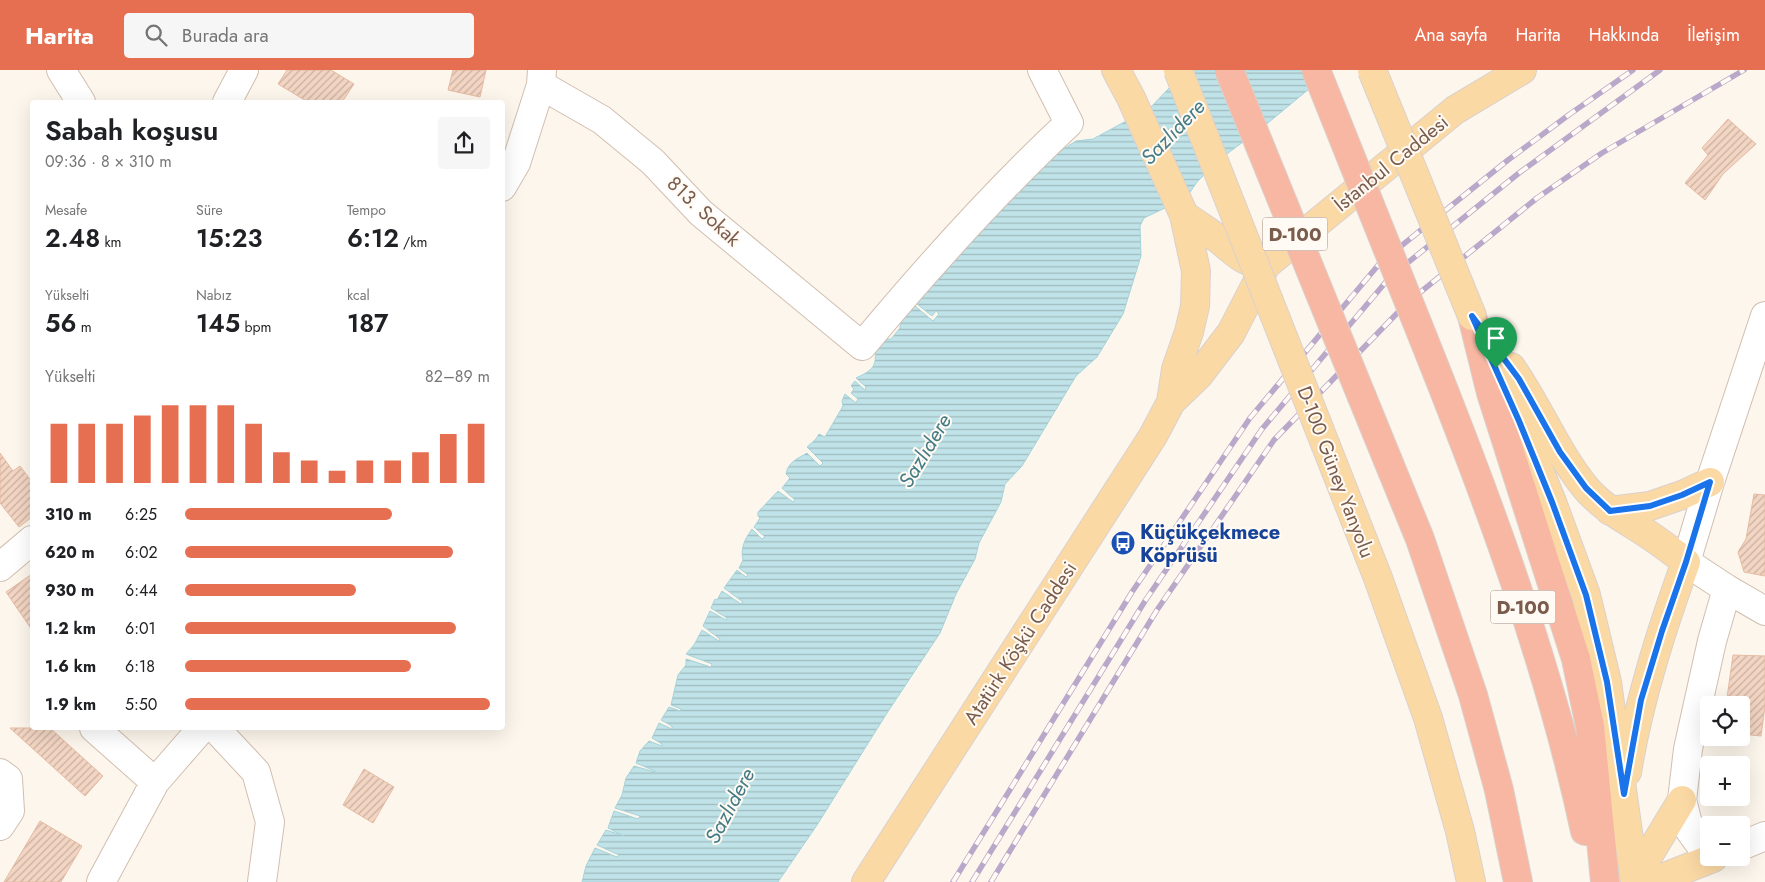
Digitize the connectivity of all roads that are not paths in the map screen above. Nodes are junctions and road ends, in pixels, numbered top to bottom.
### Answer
1 (61, 70) edge
2 (244, 70) edge
3 (1042, 70) edge
4 (1116, 70) edge
5 (1132, 70) edge
6 (1178, 70) edge
7 (1229, 70) edge
8 (1316, 70) edge
9 (1372, 70) edge
10 (1491, 70) edge
11 (1522, 70) edge
12 (541, 78) edge
13 (1131, 98) junction
14 (80, 100) edge
15 (227, 100) edge
16 (1455, 110) junction
17 (505, 182) edge
18 (1184, 215) junction
19 (1266, 265) junction
20 (1472, 316) junction
21 (1765, 316) edge
22 (1171, 402) junction
23 (1710, 482) junction
24 (1610, 511) junction
25 (30, 542) edge
26 (1686, 562) junction
27 (0, 567) edge
28 (1726, 589) junction
29 (1765, 611) edge
30 (96, 730) edge
31 (200, 730) edge
32 (217, 730) edge
33 (0, 773) edge
34 (155, 782) junction
35 (1624, 794) junction
36 (1682, 800) junction
37 (0, 826) edge
38 (1765, 836) edge
39 (1750, 842) edge
40 (1700, 845) edge
41 (1700, 863) edge
42 (101, 882) edge
43 (262, 882) edge
44 (866, 882) edge
45 (1471, 882) edge
46 (1518, 882) edge
47 (1595, 882) edge
48 (1605, 882) edge
49 (1637, 882) edge
50 (1652, 882) edge

1 - 14 street
2 - 15 street
3 - 12 street, 813. Sokak
4 - 13 main road
5 - 13 main road
6 - 45 main road, D-100 Güney Yanyolu, bridge
7 - 46 highway, D-100, bridge
8 - 47 highway, D-100, bridge
9 - 20 main road, bridge
10 - 16 main road
11 - 16 main road, İstanbul Caddesi
12 - 17 street
13 - 18 main road
16 - 19 main road, İstanbul Caddesi
18 - 19 main road
18 - 22 main road
19 - 22 main road
20 - 24 main road
20 - 35 main road
20 - 48 highway
21 - 23 street
22 - 44 main road, Atatürk Köşkü Caddesi
23 - 24 main road
23 - 26 street
24 - 26 main road
25 - 27 street
26 - 28 street
26 - 35 main road
28 - 29 street
28 - 36 street
30 - 34 street
31 - 34 street
32 - 43 street
33 - 37 street
34 - 42 street
35 - 49 main road
36 - 40 street
36 - 49 main road
38 - 39 street
41 - 50 main road

